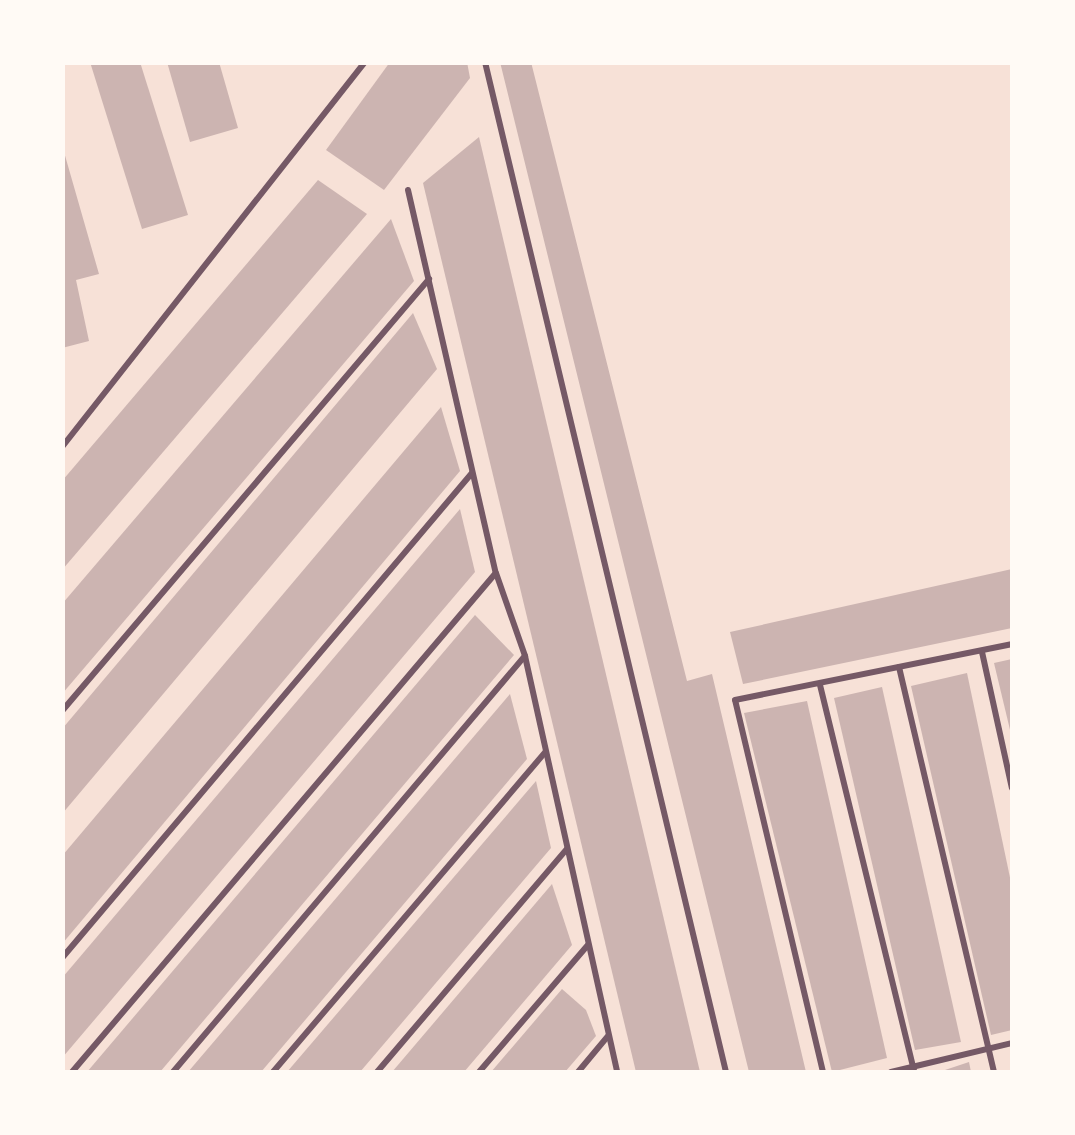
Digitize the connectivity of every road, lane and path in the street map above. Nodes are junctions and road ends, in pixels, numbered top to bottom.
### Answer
1 (365, 62) edge
2 (485, 62) edge
3 (408, 190) dead end
4 (430, 278) junction
5 (62, 447) edge
6 (473, 472) junction
7 (496, 572) junction
8 (1012, 644) edge
9 (982, 652) junction
10 (525, 656) junction
11 (898, 666) junction
12 (820, 684) junction
13 (62, 711) edge
14 (546, 751) junction
15 (1012, 788) edge
16 (568, 848) junction
17 (589, 944) junction
18 (62, 958) edge
19 (609, 1035) junction
20 (1012, 1043) edge
21 (988, 1049) junction
22 (913, 1070) edge
23 (72, 1072) edge
24 (173, 1072) edge
25 (273, 1072) edge
26 (377, 1072) edge
27 (480, 1072) edge
28 (578, 1072) edge
29 (617, 1072) edge
30 (726, 1072) edge
31 (822, 1072) edge
32 (891, 1072) edge
33 (994, 1072) edge

1 - 5 lane
2 - 30 lane
3 - 4 lane
4 - 6 lane
4 - 13 lane
6 - 7 lane
6 - 18 lane
7 - 10 lane
7 - 23 lane
8 - 9 lane
9 - 11 lane
9 - 15 lane
10 - 14 lane
10 - 24 lane
11 - 12 lane
11 - 21 lane
12 - 22 lane
12 - 31 lane
14 - 16 lane
14 - 25 lane
16 - 17 lane
16 - 26 lane
17 - 19 lane
17 - 27 lane
19 - 28 lane
19 - 29 lane
20 - 21 lane
21 - 22 lane
21 - 33 lane
22 - 32 lane

